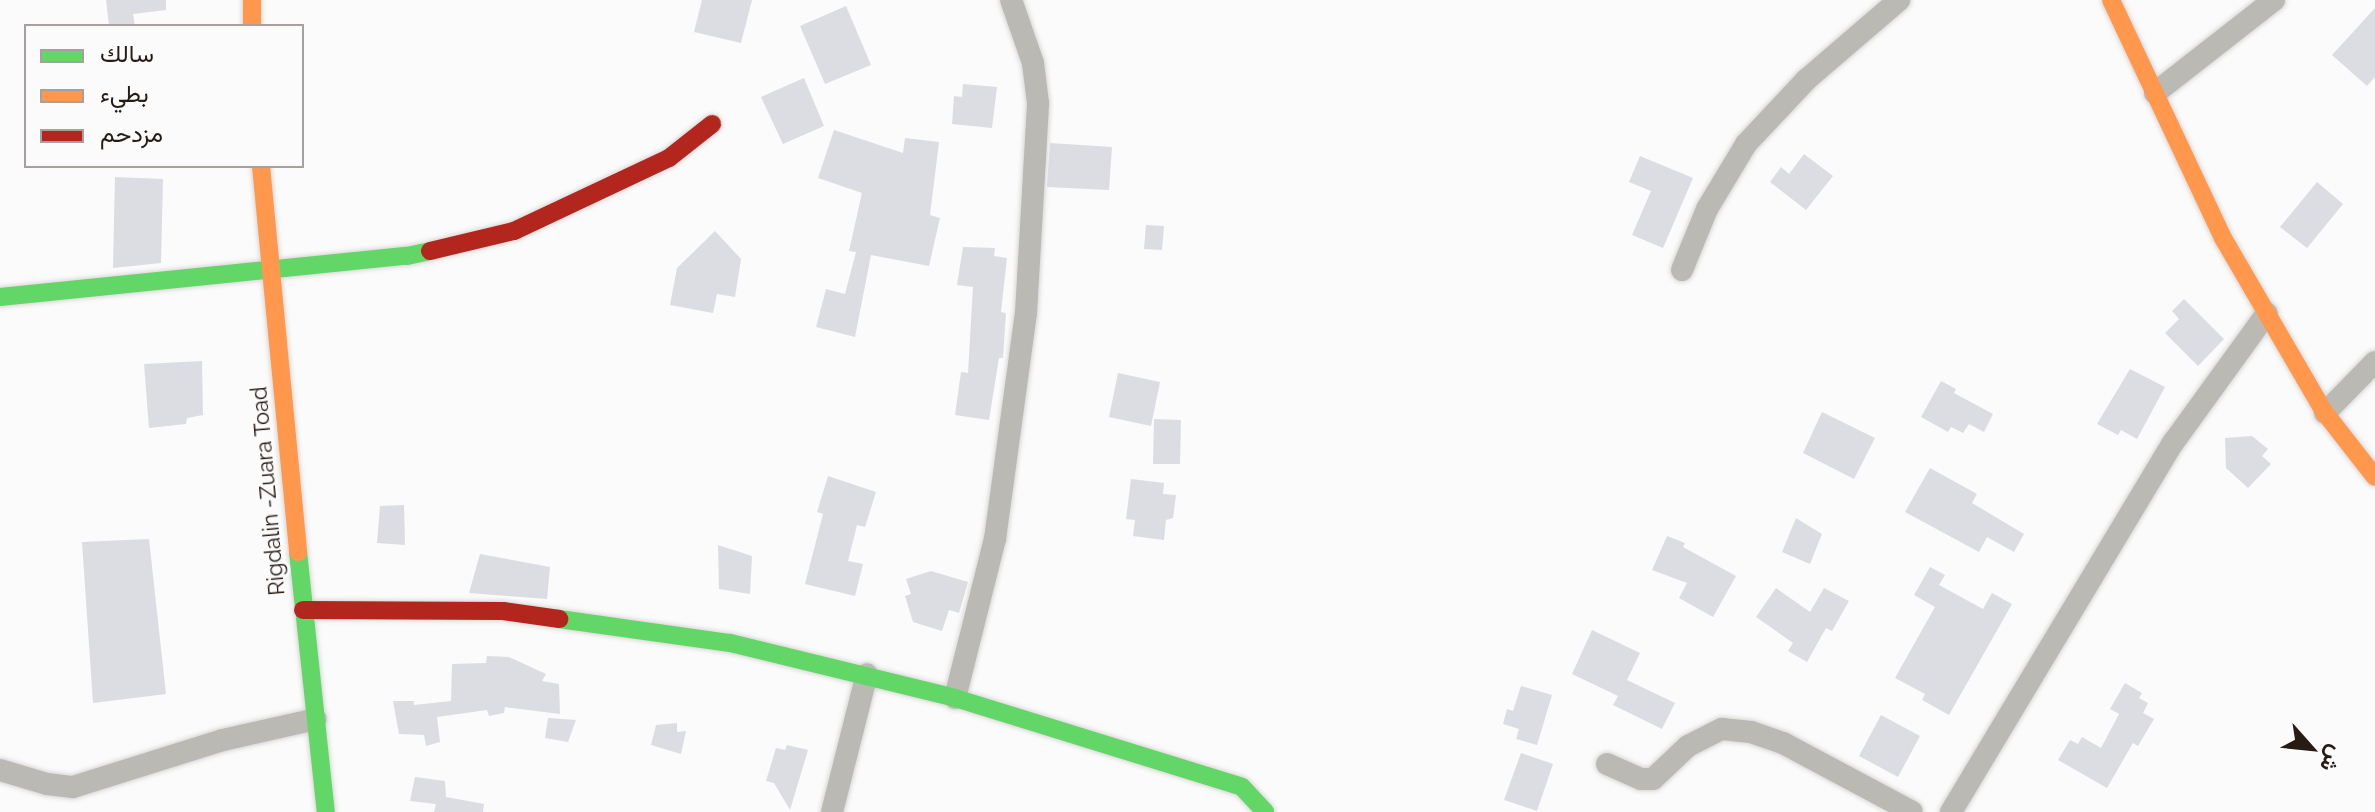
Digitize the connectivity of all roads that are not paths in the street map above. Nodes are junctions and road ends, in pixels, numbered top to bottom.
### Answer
1 (252, 0) edge
2 (1011, 0) edge
3 (1899, 0) edge
4 (2111, 0) edge
5 (2274, 0) edge
6 (252, 24) edge
7 (2155, 93) junction
8 (712, 124) dead end
9 (261, 168) edge
10 (1682, 270) dead end
11 (271, 271) junction
12 (0, 297) edge
13 (2267, 313) junction
14 (2375, 362) edge
15 (2325, 413) junction
16 (2375, 477) edge
17 (303, 610) junction
18 (867, 674) junction
19 (955, 698) junction
20 (316, 719) junction
21 (1607, 764) dead end
22 (0, 770) edge
23 (326, 812) edge
24 (832, 812) edge
25 (1265, 812) edge
26 (1912, 812) edge
27 (1951, 812) edge

1 - 6 street
2 - 19 street
3 - 10 street
4 - 7 street
5 - 7 street
7 - 13 street
8 - 11 street
9 - 11 street, Rigdalin -Zuara Toad
11 - 12 street
11 - 17 street, Rigdalin -Zuara Toad
13 - 15 street
13 - 27 street
14 - 15 street
15 - 16 street
17 - 18 street
17 - 20 street, Rigdalin -Zuara Toad
18 - 19 street
18 - 24 street
19 - 25 street
20 - 22 street
20 - 23 street, Rigdalin -Zuara Toad
21 - 26 street

